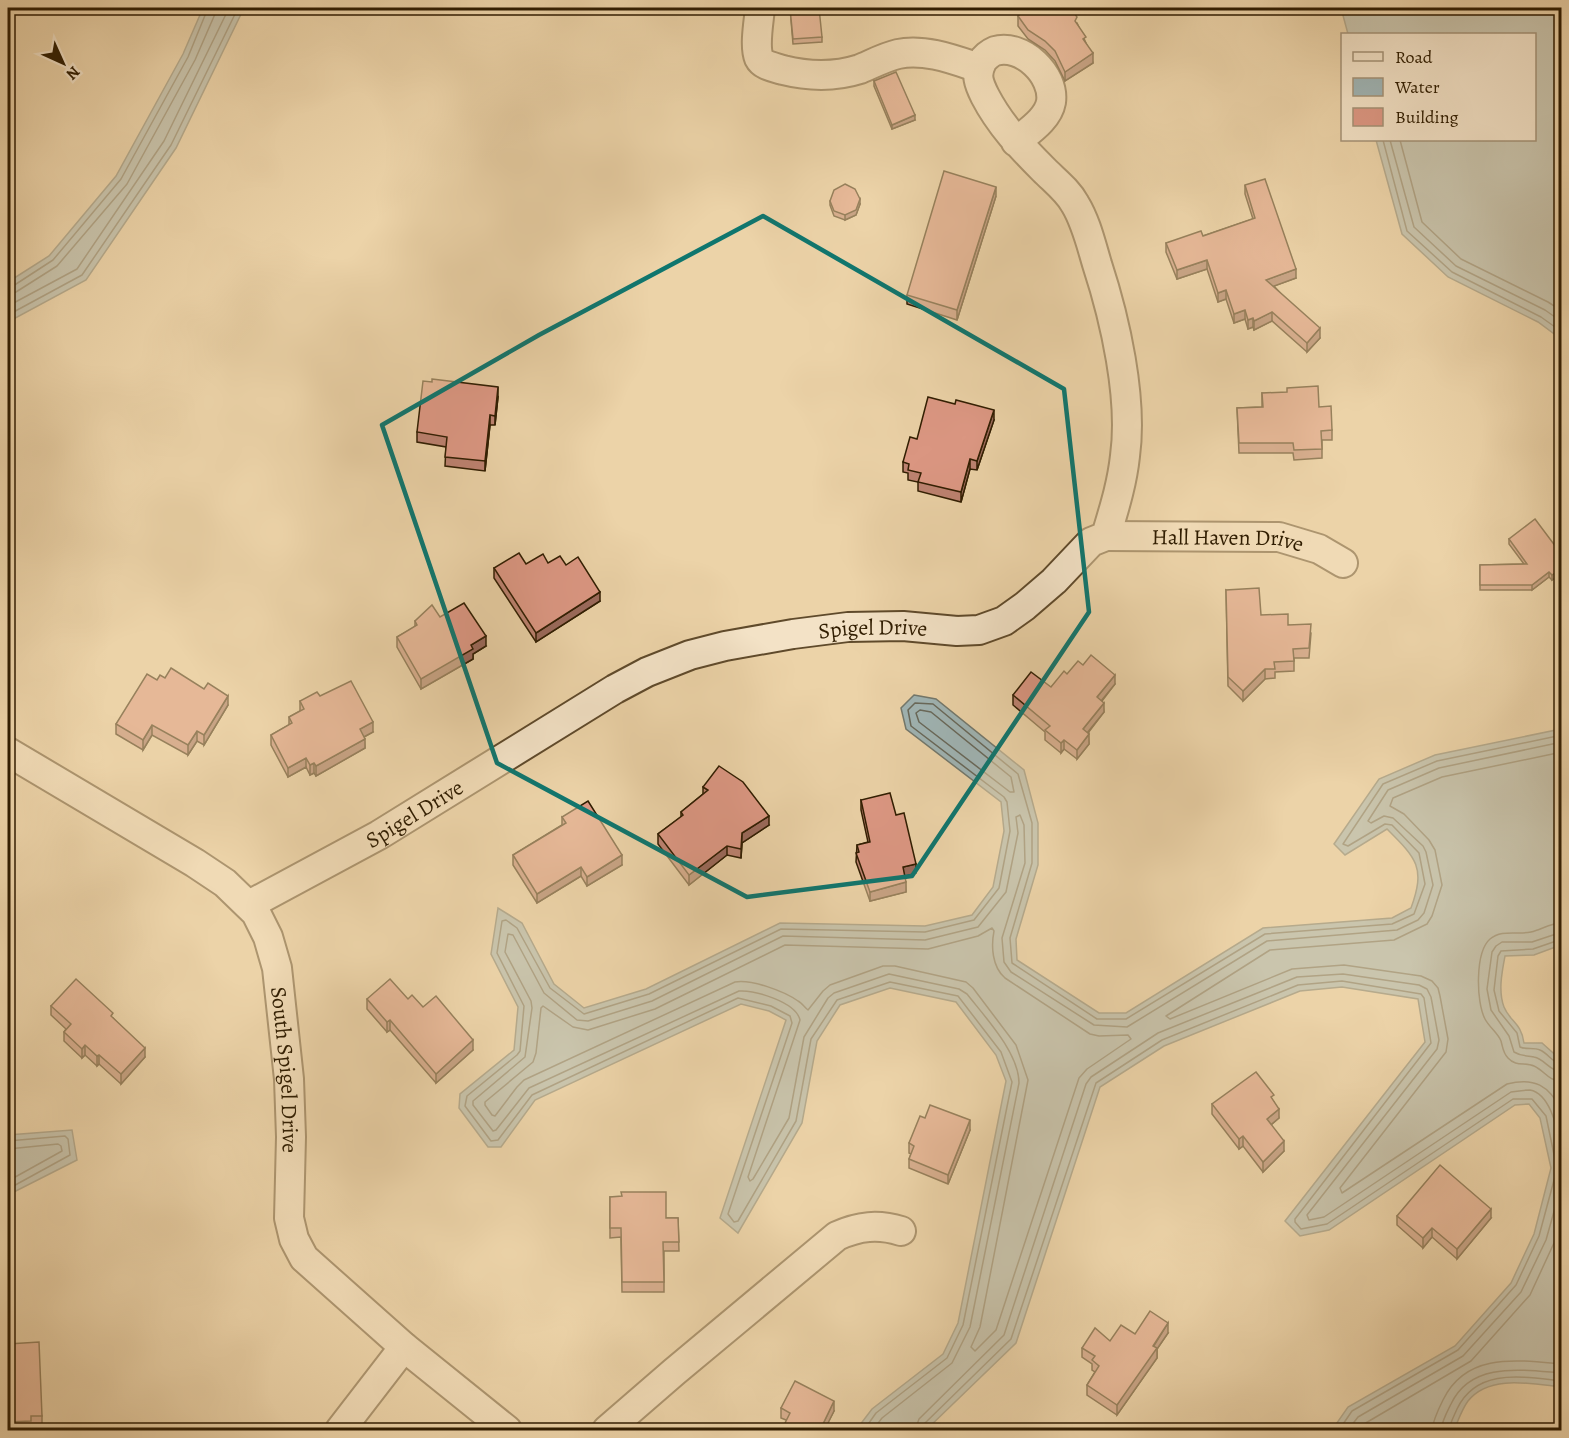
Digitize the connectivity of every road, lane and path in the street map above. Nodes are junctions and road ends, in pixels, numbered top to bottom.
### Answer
1 (760, 8) edge
2 (979, 68) junction
3 (1016, 142) junction
4 (1106, 536) junction
5 (1343, 563) dead end
6 (8, 753) edge
7 (249, 905) junction
8 (901, 1231) dead end
9 (404, 1347) junction
10 (340, 1431) edge
11 (507, 1431) edge
12 (607, 1431) edge

1 - 2 street
2 - 3 street
2 - 3 street
3 - 4 street
4 - 5 street, Hall Haven Drive
4 - 7 street, Spigel Drive
6 - 7 street, South Spigel Drive
7 - 9 street, South Spigel Drive
8 - 12 street
9 - 10 street
9 - 11 street, South Spigel Drive

